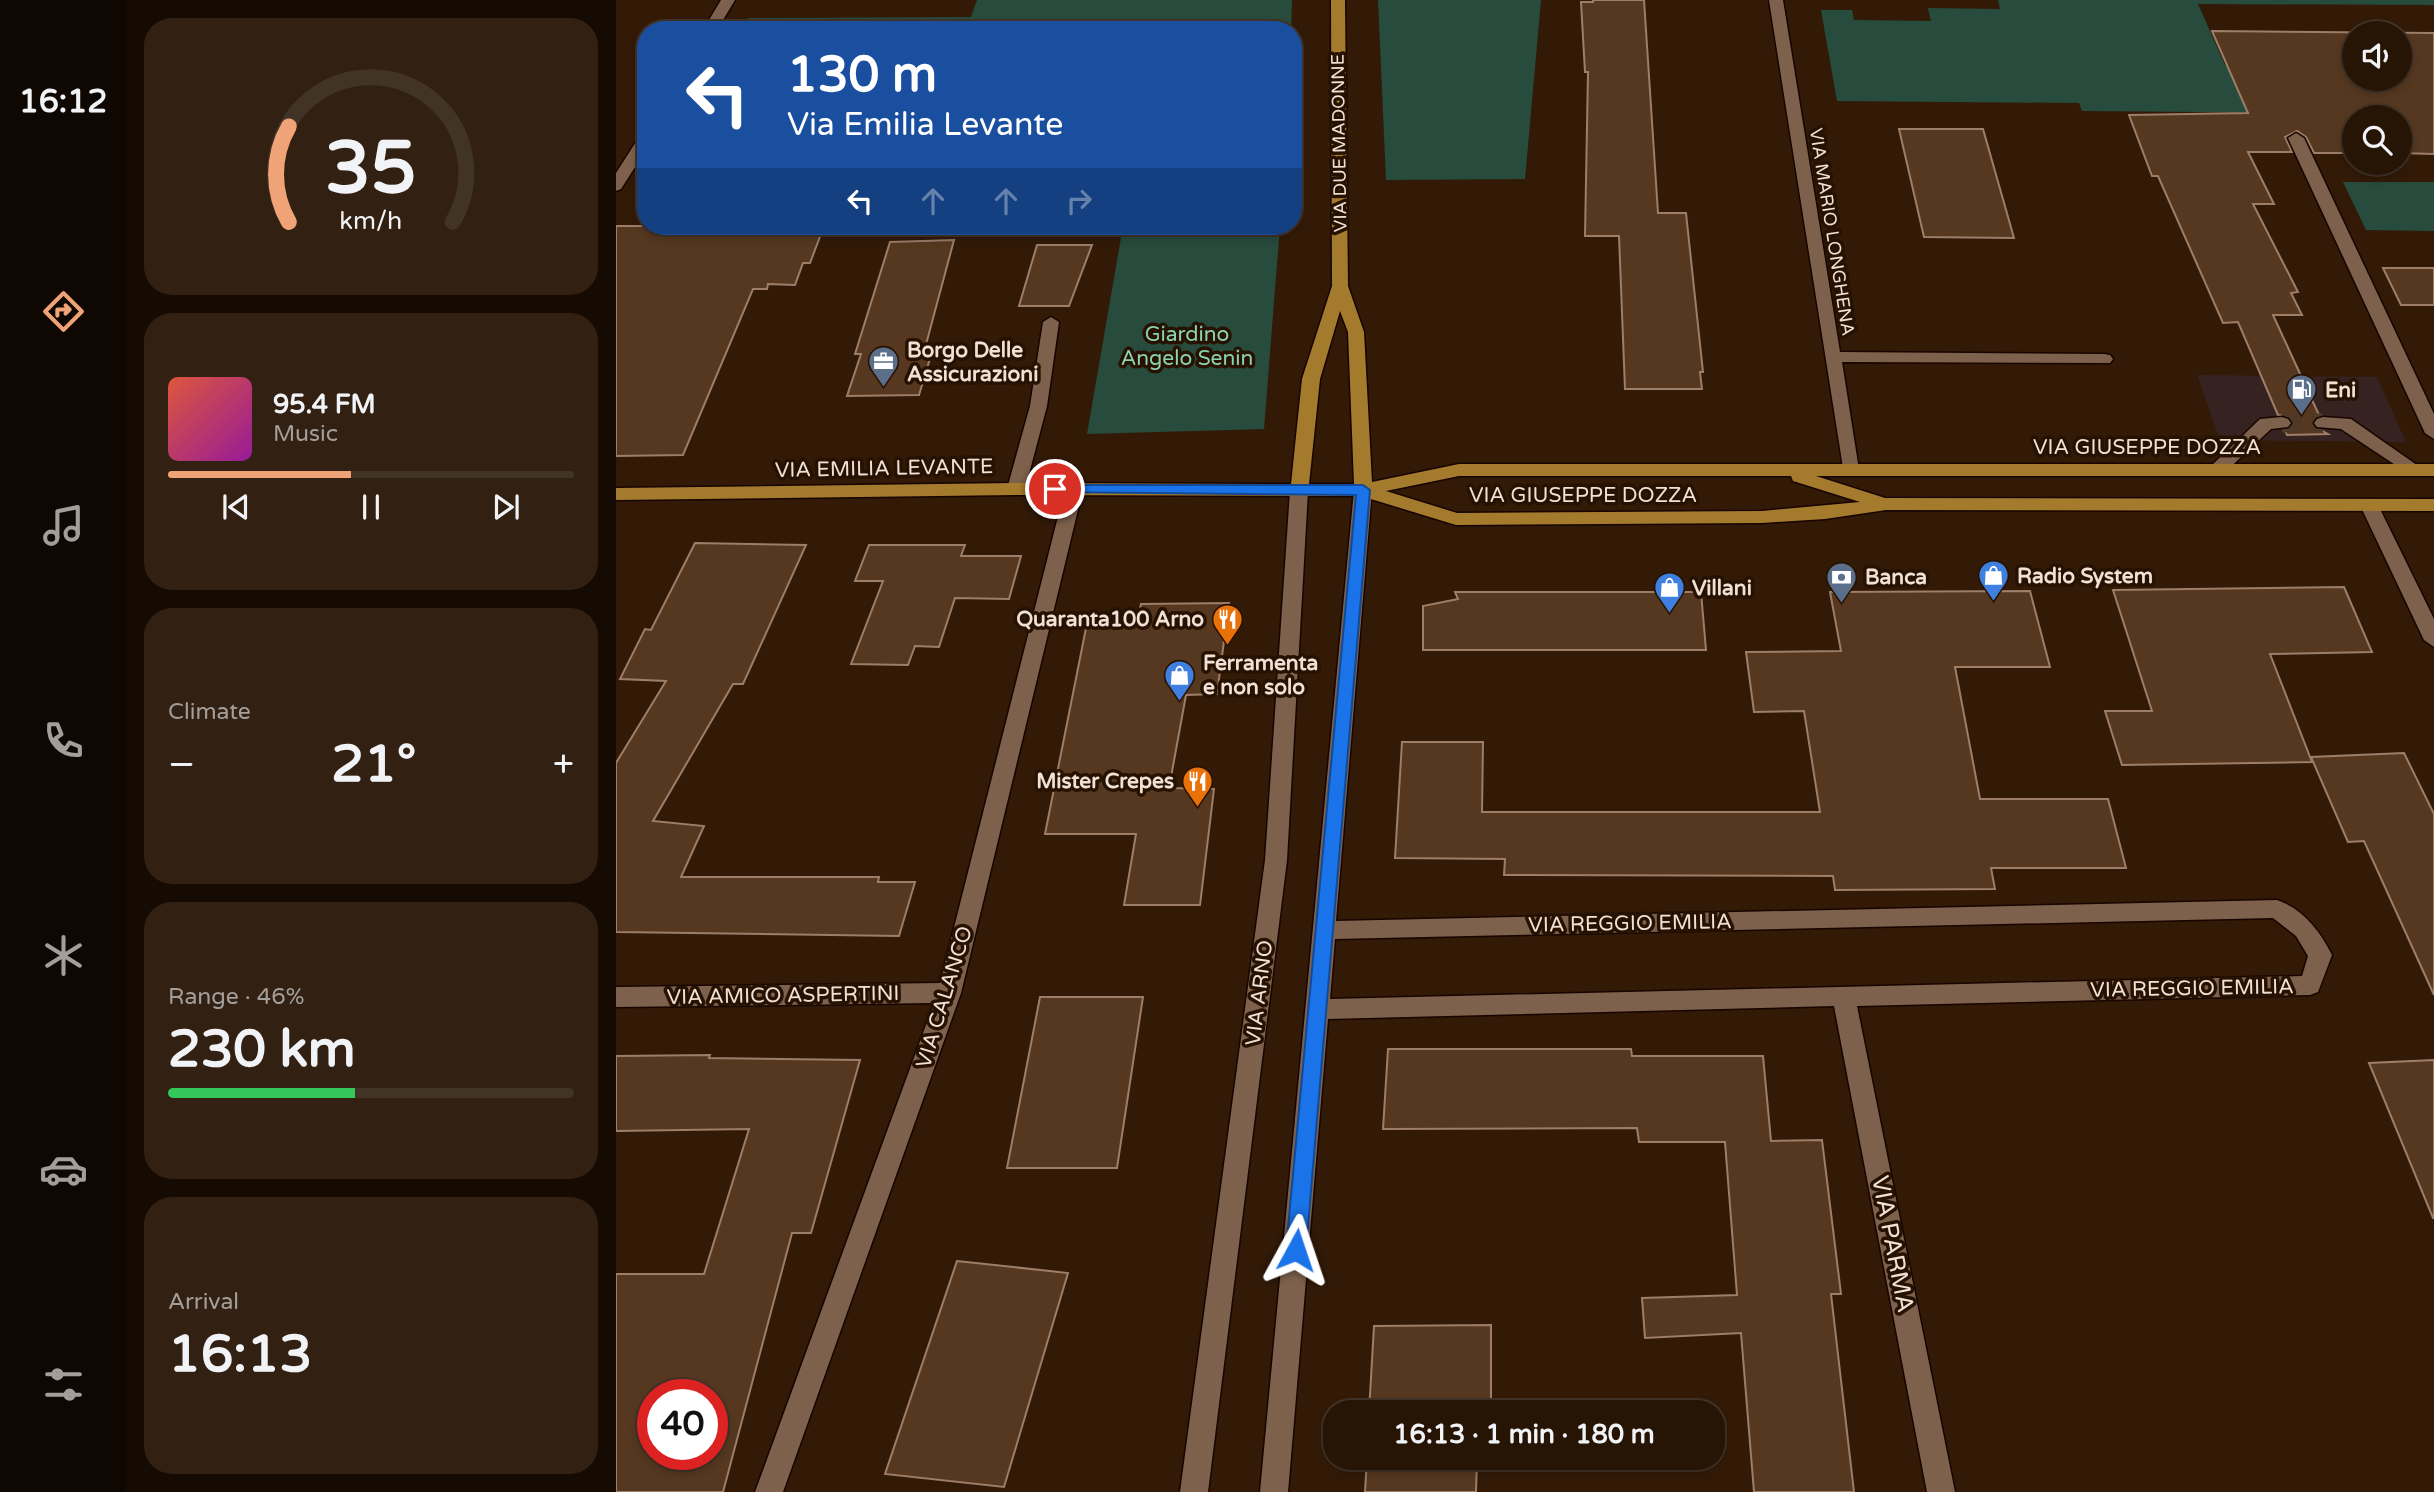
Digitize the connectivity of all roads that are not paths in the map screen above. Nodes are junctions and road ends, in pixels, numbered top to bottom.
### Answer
1 (728, 0) edge
2 (1338, 0) edge
3 (1776, 0) edge
4 (715, 21) edge
5 (2296, 138) dead end
6 (637, 152) edge
7 (616, 186) edge
8 (1340, 286) junction
9 (1051, 322) dead end
10 (1832, 357) junction
11 (2104, 359) dead end
12 (2282, 423) tunnel mouth
13 (2323, 423) tunnel mouth
14 (2434, 433) edge
15 (1777, 470) junction
16 (1850, 470) junction
17 (2217, 470) junction
18 (2425, 470) edge
19 (1016, 489) junction
20 (1074, 489) junction
21 (1363, 490) junction
22 (1299, 491) junction
23 (616, 494) edge
24 (1886, 504) junction
25 (2369, 505) junction
26 (2434, 505) edge
27 (2434, 640) edge
28 (1323, 930) junction
29 (949, 993) junction
30 (1844, 996) junction
31 (616, 997) edge
32 (1318, 1009) junction
33 (769, 1492) edge
34 (1194, 1492) edge
35 (1274, 1492) edge
36 (1941, 1492) edge

1 - 4 street
2 - 8 main road, VIA DUE MADONNE
3 - 10 street, VIA MARIO LONGHENA
5 - 14 street
6 - 7 street
8 - 21 main road, VIA DUE MADONNE
8 - 22 main road, VIA DUE MADONNE
9 - 19 street
10 - 11 street
10 - 16 street, VIA MARIO LONGHENA
12 - 17 street
13 - 18 street
15 - 16 main road, VIA GIUSEPPE DOZZA
15 - 21 main road, VIA GIUSEPPE DOZZA
15 - 24 main road, VIA GIUSEPPE DOZZA
16 - 17 main road, VIA GIUSEPPE DOZZA
17 - 18 main road, VIA GIUSEPPE DOZZA
19 - 20 main road, VIA EMILIA LEVANTE
19 - 23 main road, VIA EMILIA LEVANTE
20 - 22 main road, VIA EMILIA LEVANTE
20 - 29 street, VIA CALANCO
21 - 22 main road, VIA EMILIA LEVANTE
21 - 24 main road, VIA GIUSEPPE DOZZA
21 - 28 street
22 - 34 street, VIA ARNO
24 - 25 main road, VIA GIUSEPPE DOZZA
25 - 26 main road, VIA GIUSEPPE DOZZA
25 - 27 street
28 - 30 street, VIA REGGIO EMILIA
28 - 32 street
29 - 31 street, VIA AMICO ASPERTINI
29 - 33 street, VIA CALANCO
30 - 32 street, VIA REGGIO EMILIA
30 - 36 street, VIA PARMA
32 - 35 street

